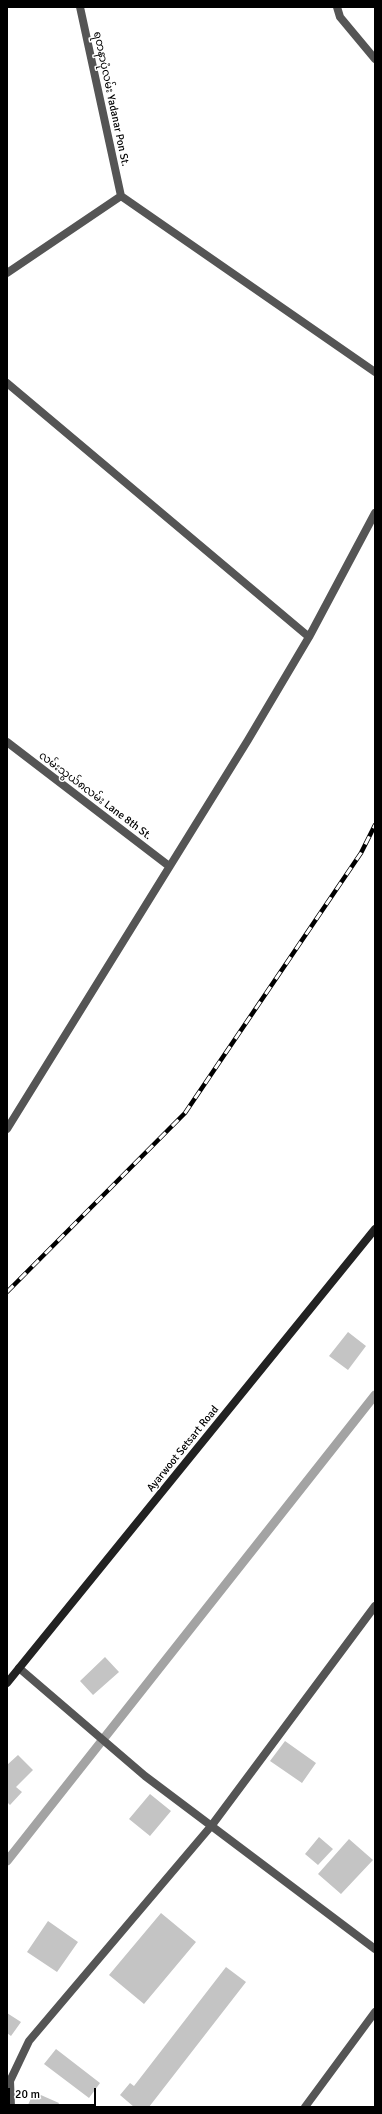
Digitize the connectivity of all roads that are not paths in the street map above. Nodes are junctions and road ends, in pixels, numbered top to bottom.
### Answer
1 (80, 7) edge
2 (338, 7) edge
3 (375, 59) edge
4 (122, 196) junction
5 (7, 273) edge
6 (375, 372) edge
7 (7, 383) edge
8 (375, 513) edge
9 (309, 637) junction
10 (7, 742) edge
11 (169, 866) junction
12 (7, 1129) edge
13 (375, 1229) edge
14 (375, 1606) edge
15 (19, 1668) junction
16 (7, 1683) edge
17 (212, 1825) junction
18 (375, 1949) edge
19 (375, 2012) edge
20 (11, 2107) edge
21 (305, 2107) edge

1 - 4 street, ရတနာပုံလမ်း Yadanar Pon St.
2 - 3 street
4 - 5 street
4 - 6 street
7 - 9 street
8 - 9 street
9 - 11 street
10 - 11 street, လမ်းသွယ်၈လမ်း Lane 8th St.
11 - 12 street
13 - 15 main road, Ayarwoot Setsart Road
14 - 17 street
15 - 16 main road, Ayarwoot Setsart Road
15 - 17 street
17 - 18 street
17 - 20 street
19 - 21 street

